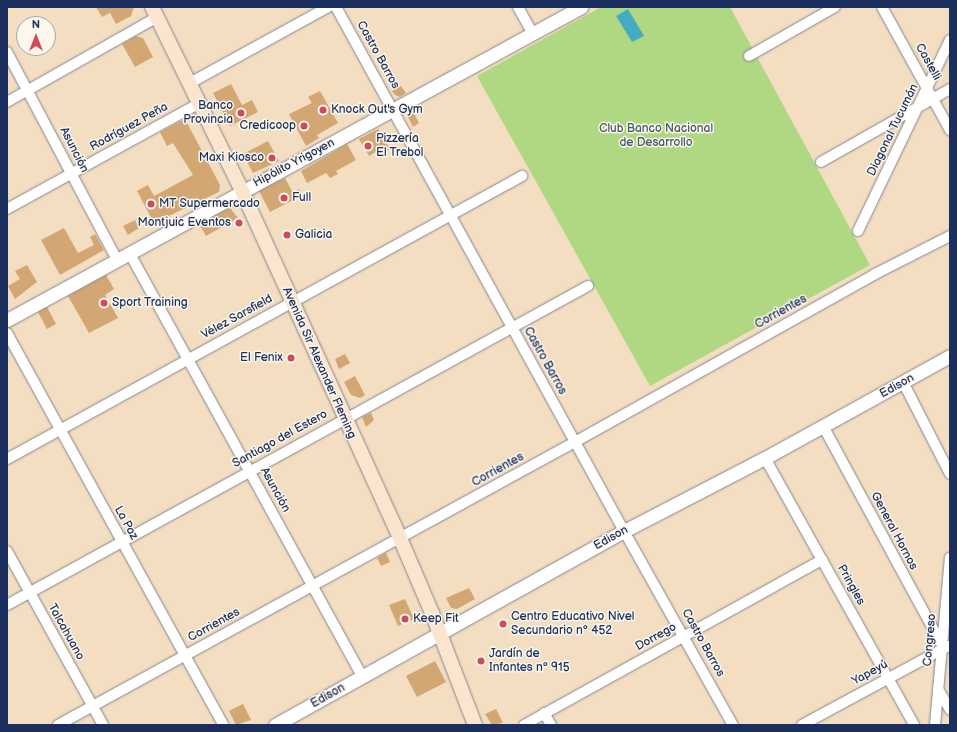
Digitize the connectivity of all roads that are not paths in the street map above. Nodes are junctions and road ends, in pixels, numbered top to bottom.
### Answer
1 (328, 7) edge
2 (336, 7) edge
3 (518, 7) edge
4 (581, 7) edge
5 (835, 7) edge
6 (882, 7) edge
7 (154, 12) edge
8 (533, 34) junction
9 (950, 40) edge
10 (7, 52) edge
11 (749, 56) dead end
12 (190, 83) junction
13 (950, 88) edge
14 (928, 89) junction
15 (28, 90) junction
16 (933, 98) junction
17 (7, 102) edge
18 (200, 103) junction
19 (920, 106) junction
20 (393, 110) junction
21 (950, 130) edge
22 (821, 162) dead end
23 (71, 174) junction
24 (522, 176) dead end
25 (242, 191) junction
26 (7, 209) edge
27 (451, 215) junction
28 (858, 231) dead end
29 (950, 236) edge
30 (130, 254) junction
31 (117, 260) junction
32 (588, 286) dead end
33 (291, 302) junction
34 (7, 320) edge
35 (511, 326) junction
36 (7, 333) edge
37 (950, 356) edge
38 (188, 359) junction
39 (903, 382) junction
40 (344, 418) junction
41 (823, 426) junction
42 (60, 429) junction
43 (575, 442) junction
44 (765, 458) junction
45 (7, 459) edge
46 (250, 471) junction
47 (950, 474) edge
48 (624, 531) junction
49 (400, 538) junction
50 (122, 542) junction
51 (7, 551) edge
52 (950, 558) edge
53 (822, 560) junction
54 (313, 586) junction
55 (30, 593) junction
56 (7, 605) edge
57 (439, 632) junction
58 (684, 636) junction
59 (947, 646) edge
60 (185, 656) junction
61 (363, 677) junction
62 (887, 678) junction
63 (938, 689) junction
64 (92, 706) junction
65 (950, 710) edge
66 (544, 713) junction
67 (58, 725) edge
68 (102, 725) edge
69 (223, 725) edge
70 (275, 725) edge
71 (475, 725) edge
72 (524, 725) edge
73 (551, 725) edge
74 (733, 725) edge
75 (802, 725) edge
76 (914, 725) edge
77 (935, 725) edge

1 - 12 street
2 - 20 street, Castro Barros
3 - 8 street
4 - 8 street, Hipólito Yrigoyen
5 - 11 street
6 - 14 street, Castelli
7 - 12 main road, Avenida Sir Alexander Fleming
7 - 15 street
8 - 20 street, Hipólito Yrigoyen
9 - 14 street, Diagonal Tucumán
10 - 15 street, Asunción
12 - 18 main road, Avenida Sir Alexander Fleming
13 - 16 street
14 - 16 street, Castelli
14 - 19 street, Diagonal Tucumán
15 - 17 street
15 - 23 street, Asunción
16 - 19 street
16 - 21 street, Castelli
18 - 23 street, Rodríguez Peña
18 - 25 main road, Avenida Sir Alexander Fleming
19 - 22 street
19 - 28 street, Diagonal Tucumán
20 - 25 street, Hipólito Yrigoyen
20 - 27 street, Castro Barros
23 - 26 street, Rodríguez Peña
23 - 31 street, Asunción
24 - 27 street, Vélez Sarsfield
25 - 30 street, Hipólito Yrigoyen
25 - 33 main road, Avenida Sir Alexander Fleming
27 - 33 street, Vélez Sarsfield
27 - 35 street, Castro Barros
29 - 43 street, Corrientes
30 - 31 street, Hipólito Yrigoyen
30 - 38 street, Asunción
31 - 34 street, Hipólito Yrigoyen
32 - 35 street, Santiago del Estero
33 - 38 street, Vélez Sarsfield
33 - 40 main road, Avenida Sir Alexander Fleming
35 - 40 street, Santiago del Estero
35 - 43 street, Castro Barros
36 - 42 street, La Paz
37 - 39 street, Edison
38 - 42 street, Vélez Sarsfield
38 - 46 street, Asunción
39 - 41 street, Edison
39 - 47 street
40 - 46 street, Santiago del Estero
40 - 49 main road, Avenida Sir Alexander Fleming
41 - 44 street, Edison
41 - 59 street, General Hornos
42 - 45 street, Vélez Sarsfield
42 - 50 street, La Paz
43 - 48 street, Castro Barros
43 - 49 street, Corrientes
44 - 48 street, Edison
44 - 53 street, Pringles
46 - 50 street, Santiago del Estero
46 - 54 street, Asunción
48 - 57 street, Edison
48 - 58 street, Castro Barros
49 - 54 street, Corrientes
49 - 57 main road, Avenida Sir Alexander Fleming
50 - 55 street, Santiago del Estero
50 - 60 street, La Paz
51 - 55 street, Talcahuano
52 - 59 street, Congreso
53 - 58 street, Dorrego
53 - 62 street, Pringles
54 - 60 street, Corrientes
54 - 61 street, Asunción
55 - 56 street, Santiago del Estero
55 - 64 street, Talcahuano
57 - 61 street, Edison
57 - 71 main road, Avenida Sir Alexander Fleming
58 - 66 street, Dorrego
58 - 74 street, Castro Barros
59 - 62 street, Yapeyú
59 - 63 street, Congreso
60 - 64 street, Corrientes
60 - 69 street, La Paz
61 - 70 street, Edison
62 - 75 street, Yapeyú
62 - 76 street, Pringles
63 - 65 street
63 - 77 street, Congreso
64 - 67 street, Corrientes
64 - 68 street, Talcahuano
66 - 72 street, Dorrego
66 - 73 street

